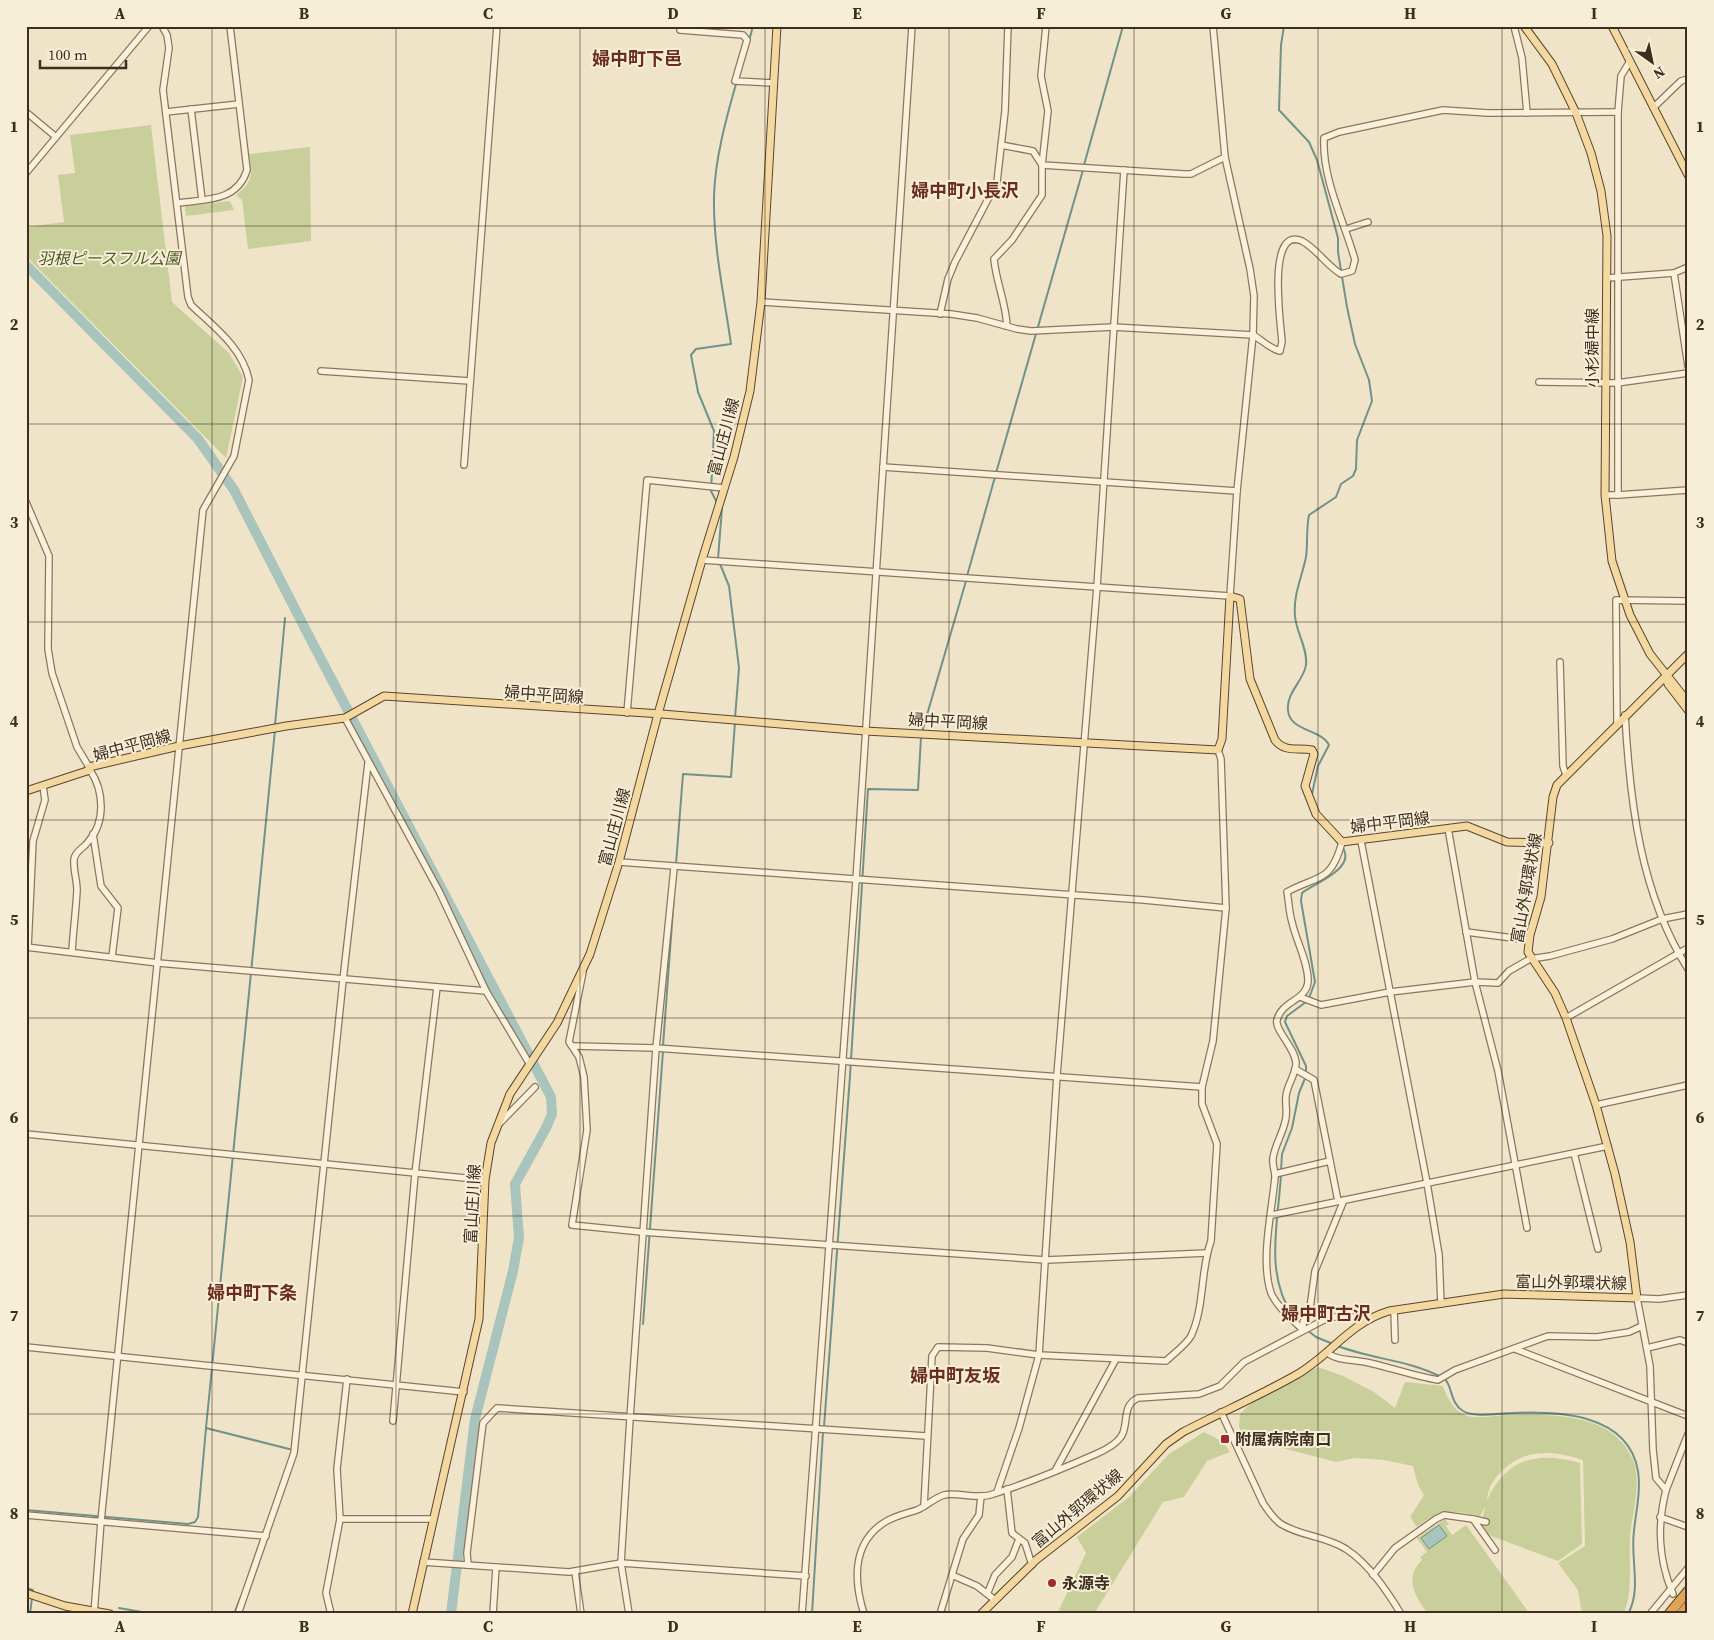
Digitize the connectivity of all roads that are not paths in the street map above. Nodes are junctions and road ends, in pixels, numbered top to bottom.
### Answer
1 (149, 26) edge
2 (162, 26) edge
3 (230, 26) edge
4 (497, 26) edge
5 (680, 26) edge
6 (742, 26) edge
7 (777, 26) edge
8 (912, 26) edge
9 (1008, 26) edge
10 (1046, 26) edge
11 (1213, 26) edge
12 (1514, 26) edge
13 (1524, 26) edge
14 (1612, 26) edge
15 (743, 35) junction
16 (1630, 61) junction
17 (1688, 79) edge
18 (774, 83) junction
19 (239, 104) junction
20 (1654, 107) junction
21 (191, 109) junction
22 (26, 112) edge
23 (166, 112) junction
24 (1618, 112) junction
25 (1527, 113) junction
26 (1576, 113) junction
27 (56, 137) junction
28 (1001, 145) junction
29 (1225, 157) junction
30 (1042, 165) junction
31 (1124, 170) junction
32 (26, 173) edge
33 (1688, 175) edge
34 (202, 200) junction
35 (178, 203) junction
36 (1368, 222) dead end
37 (1346, 229) junction
38 (1688, 267) edge
39 (1674, 273) junction
40 (1619, 276) junction
41 (1607, 278) junction
42 (760, 302) junction
43 (894, 311) junction
44 (940, 314) junction
45 (1007, 326) junction
46 (1113, 327) junction
47 (1252, 335) junction
48 (1688, 366) edge
49 (321, 371) dead end
50 (1688, 372) edge
51 (470, 381) junction
52 (1539, 382) dead end
53 (1606, 383) junction
54 (1617, 383) junction
55 (464, 464) dead end
56 (883, 468) junction
57 (1102, 481) junction
58 (724, 488) junction
59 (1688, 490) edge
60 (1237, 492) junction
61 (1605, 495) junction
62 (1618, 495) junction
63 (26, 502) edge
64 (702, 560) junction
65 (874, 572) junction
66 (1097, 588) junction
67 (1230, 596) junction
68 (1624, 599) junction
69 (1688, 602) edge
70 (1688, 654) edge
71 (1560, 662) dead end
72 (1666, 677) junction
73 (1688, 702) edge
74 (1688, 710) edge
75 (627, 713) junction
76 (658, 714) junction
77 (1625, 715) junction
78 (345, 718) junction
79 (1617, 722) junction
80 (865, 731) junction
81 (1085, 741) junction
82 (179, 746) junction
83 (1218, 750) junction
84 (368, 763) junction
85 (90, 768) junction
86 (1566, 775) junction
87 (43, 786) junction
88 (26, 791) edge
89 (1448, 828) junction
90 (93, 834) junction
91 (1361, 841) junction
92 (1342, 842) junction
93 (1549, 843) junction
94 (619, 862) junction
95 (674, 868) junction
96 (856, 880) junction
97 (1074, 896) junction
98 (1226, 908) junction
99 (1688, 914) edge
100 (1662, 919) junction
101 (1466, 932) junction
102 (1529, 940) junction
103 (27, 947) edge
104 (1688, 948) edge
105 (72, 952) junction
106 (1679, 955) junction
107 (112, 957) junction
108 (1530, 959) junction
109 (158, 963) junction
110 (584, 968) junction
111 (1688, 969) edge
112 (343, 980) junction
113 (1475, 982) junction
114 (437, 987) junction
115 (486, 991) junction
116 (1390, 992) junction
117 (1300, 997) junction
118 (1566, 1018) junction
119 (574, 1046) junction
120 (656, 1048) junction
121 (529, 1062) junction
122 (842, 1062) junction
123 (1295, 1069) junction
124 (1057, 1075) junction
125 (1688, 1085) edge
126 (535, 1087) dead end
127 (1202, 1087) junction
128 (1596, 1105) junction
129 (496, 1126) junction
130 (26, 1134) edge
131 (139, 1145) junction
132 (1608, 1146) junction
133 (1574, 1153) junction
134 (1330, 1161) junction
135 (325, 1165) junction
136 (1514, 1165) junction
137 (415, 1174) junction
138 (1275, 1174) junction
139 (485, 1180) junction
140 (1427, 1183) junction
141 (1341, 1201) junction
142 (1272, 1215) junction
143 (1527, 1228) dead end
144 (642, 1232) junction
145 (829, 1246) junction
146 (1598, 1249) dead end
147 (1207, 1253) junction
148 (1046, 1260) junction
149 (1688, 1296) edge
150 (1637, 1298) junction
151 (1441, 1304) junction
152 (1394, 1310) junction
153 (1370, 1317) junction
154 (1642, 1326) junction
155 (1303, 1330) junction
156 (1395, 1340) dead end
157 (1688, 1342) edge
158 (26, 1347) edge
159 (1647, 1348) junction
160 (1515, 1349) junction
161 (1326, 1353) junction
162 (1039, 1355) junction
163 (118, 1357) junction
164 (1116, 1358) junction
165 (303, 1375) junction
166 (347, 1380) junction
167 (396, 1384) junction
168 (464, 1392) junction
169 (1651, 1402) junction
170 (1221, 1412) junction
171 (1688, 1416) edge
172 (630, 1418) junction
173 (393, 1421) dead end
174 (816, 1430) junction
175 (1688, 1434) edge
176 (926, 1436) junction
177 (1055, 1470) junction
178 (1007, 1489) junction
179 (1666, 1490) junction
180 (997, 1492) junction
181 (981, 1496) junction
182 (924, 1506) junction
183 (26, 1515) edge
184 (1660, 1517) junction
185 (340, 1519) junction
186 (433, 1519) junction
187 (1473, 1520) junction
188 (101, 1521) junction
189 (1486, 1522) dead end
190 (1688, 1527) edge
191 (266, 1536) junction
192 (1019, 1539) junction
193 (1495, 1550) dead end
194 (423, 1562) junction
195 (621, 1563) junction
196 (466, 1565) junction
197 (1032, 1565) junction
198 (496, 1567) junction
199 (1688, 1568) edge
200 (575, 1572) junction
201 (952, 1575) junction
202 (1373, 1575) junction
203 (806, 1576) junction
204 (1688, 1591) edge
205 (988, 1592) junction
206 (1672, 1592) junction
207 (26, 1594) edge
208 (995, 1600) junction
209 (1688, 1606) edge
210 (94, 1612) edge
211 (110, 1614) edge
212 (238, 1614) edge
213 (331, 1614) edge
214 (412, 1614) edge
215 (493, 1614) edge
216 (581, 1614) edge
217 (629, 1614) edge
218 (802, 1614) edge
219 (864, 1614) edge
220 (940, 1614) edge
221 (981, 1614) edge
222 (1402, 1614) edge
223 (1650, 1614) edge
224 (1669, 1614) edge
225 (1682, 1614) edge

1 - 27 street
2 - 23 street
3 - 19 street
4 - 51 street
5 - 15 street
6 - 15 street
7 - 18 main road, 富山庄川線
8 - 43 street
9 - 28 street
10 - 30 street
11 - 29 street
12 - 25 street
13 - 26 main road, 小杉婦中線
14 - 16 main road
15 - 18 street
16 - 20 main road
16 - 24 street
17 - 20 street
18 - 42 main road, 富山庄川線
19 - 21 street
19 - 34 street
20 - 33 main road
21 - 23 street
21 - 34 street
22 - 27 street
23 - 35 street
24 - 26 street
24 - 40 street
25 - 26 street
25 - 37 street
26 - 41 main road, 小杉婦中線
27 - 32 street
28 - 30 street
28 - 44 street
29 - 31 street
29 - 47 street
30 - 31 street
30 - 45 street
31 - 46 street
34 - 35 street
35 - 82 street
36 - 37 street
37 - 47 street
38 - 39 street
39 - 40 street
39 - 48 street
40 - 41 street
40 - 54 street
41 - 53 main road, 小杉婦中線
42 - 43 street
42 - 58 main road, 富山庄川線
43 - 44 street
43 - 56 street
44 - 45 street
45 - 46 street
46 - 47 street
46 - 57 street
47 - 60 street
49 - 51 street
50 - 54 street
51 - 55 street
52 - 53 street
53 - 54 street
53 - 61 main road, 小杉婦中線
54 - 62 street
56 - 57 street
56 - 65 street
57 - 60 street
57 - 66 street
58 - 64 main road, 富山庄川線
58 - 75 street
59 - 62 street
60 - 67 street
61 - 62 street
61 - 68 main road, 小杉婦中線
63 - 85 street
64 - 65 street
64 - 76 main road, 富山庄川線
65 - 66 street
65 - 80 street
66 - 67 street
66 - 81 street
67 - 83 main road
67 - 92 main road, 婦中平岡線
68 - 69 street
68 - 72 main road, 小杉婦中線
68 - 79 street
70 - 72 main road, 富山外郭環状線
71 - 86 street
72 - 73 main road
72 - 74 main road
72 - 77 main road, 富山外郭環状線
75 - 76 main road, 婦中平岡線
75 - 78 main road, 婦中平岡線
76 - 80 main road, 婦中平岡線
76 - 94 main road, 富山庄川線
77 - 79 main road, 富山外郭環状線
77 - 100 street
78 - 82 main road, 婦中平岡線
78 - 84 street
79 - 86 main road, 富山外郭環状線
80 - 81 main road, 婦中平岡線
80 - 96 street
81 - 83 main road, 婦中平岡線
81 - 97 street
82 - 85 main road, 婦中平岡線
82 - 109 street
83 - 98 street
84 - 112 street
84 - 115 street
85 - 87 main road, 婦中平岡線
85 - 90 street
86 - 93 main road, 富山外郭環状線
87 - 88 main road, 婦中平岡線
87 - 103 street
89 - 91 main road, 婦中平岡線
89 - 93 main road, 婦中平岡線
89 - 101 street
90 - 105 street
90 - 107 street
91 - 92 main road, 婦中平岡線
91 - 116 street
92 - 117 street
93 - 102 main road, 富山外郭環状線
94 - 95 street
94 - 110 main road, 富山庄川線
95 - 96 street
95 - 120 street
96 - 97 street
96 - 122 street
97 - 98 street
97 - 124 street
98 - 127 street
99 - 100 street
100 - 106 street
100 - 108 street
101 - 102 street
101 - 113 street
102 - 108 main road, 富山外郭環状線
103 - 105 street
104 - 106 street
105 - 107 street
106 - 111 street
106 - 118 street
107 - 109 street
108 - 113 street
108 - 118 main road, 富山外郭環状線
109 - 112 street
109 - 131 street
110 - 119 street
110 - 121 main road, 富山庄川線
112 - 114 street
112 - 135 street
113 - 116 street
113 - 136 street
114 - 115 street
114 - 137 street
115 - 121 street
116 - 117 street
116 - 140 street
117 - 123 street
118 - 128 main road, 富山外郭環状線
119 - 120 street
119 - 144 street
120 - 122 street
120 - 144 street
121 - 129 main road, 富山庄川線
122 - 124 street
122 - 145 street
123 - 134 street
123 - 138 street
124 - 127 street
124 - 148 street
125 - 128 street
126 - 129 street
127 - 147 street
128 - 132 main road, 富山外郭環状線
129 - 139 main road, 富山庄川線
130 - 131 street
131 - 135 street
131 - 163 street
132 - 133 street
132 - 150 main road, 富山外郭環状線
133 - 136 street
133 - 146 street
134 - 138 street
134 - 141 street
135 - 137 street
135 - 165 street
136 - 140 street
136 - 143 street
137 - 139 street
137 - 167 street
138 - 142 street
139 - 168 main road, 富山庄川線
140 - 141 street
140 - 151 street
141 - 142 street
141 - 155 street
142 - 155 street
144 - 145 street
144 - 172 street
145 - 148 street
145 - 174 street
147 - 148 street
147 - 164 street
148 - 162 street
149 - 150 street
150 - 151 main road, 富山外郭環状線
150 - 154 street
151 - 152 main road, 富山外郭環状線
152 - 153 main road, 富山外郭環状線
152 - 156 street
153 - 155 street
153 - 161 main road, 富山外郭環状線
154 - 159 street
154 - 160 street
155 - 177 street
157 - 159 street
158 - 163 street
159 - 169 street
160 - 161 street
160 - 169 street
161 - 170 main road, 富山外郭環状線
162 - 164 street
162 - 176 street
162 - 180 street
163 - 165 street
163 - 188 street
164 - 177 street
165 - 166 street
165 - 191 street
166 - 167 street
166 - 185 street
167 - 168 street
167 - 173 street
168 - 186 main road, 富山庄川線
169 - 171 street
169 - 179 street
170 - 197 main road, 富山外郭環状線
170 - 202 street
172 - 174 street
172 - 195 street
172 - 196 street
174 - 176 street
174 - 203 street
175 - 179 street
176 - 182 street
177 - 178 street
178 - 180 street
178 - 192 street
179 - 184 street
180 - 181 street
181 - 182 street
181 - 201 street
182 - 219 street
183 - 188 street
184 - 190 street
184 - 206 street
185 - 186 street
185 - 213 street
186 - 194 main road, 富山庄川線
187 - 189 street
187 - 193 street
187 - 202 street
188 - 191 street
188 - 210 street
191 - 212 street
192 - 197 street
192 - 205 street
194 - 196 street
194 - 214 main road, 富山庄川線
195 - 200 street
195 - 203 street
195 - 217 street
196 - 198 street
197 - 208 main road, 富山外郭環状線
198 - 200 street
198 - 215 street
199 - 206 street
200 - 216 street
201 - 205 street
201 - 220 street
202 - 222 street
203 - 218 street
204 - 224 highway
205 - 208 street
206 - 223 street
207 - 210 main road
208 - 221 main road, 富山外郭環状線
209 - 225 highway
210 - 211 main road

